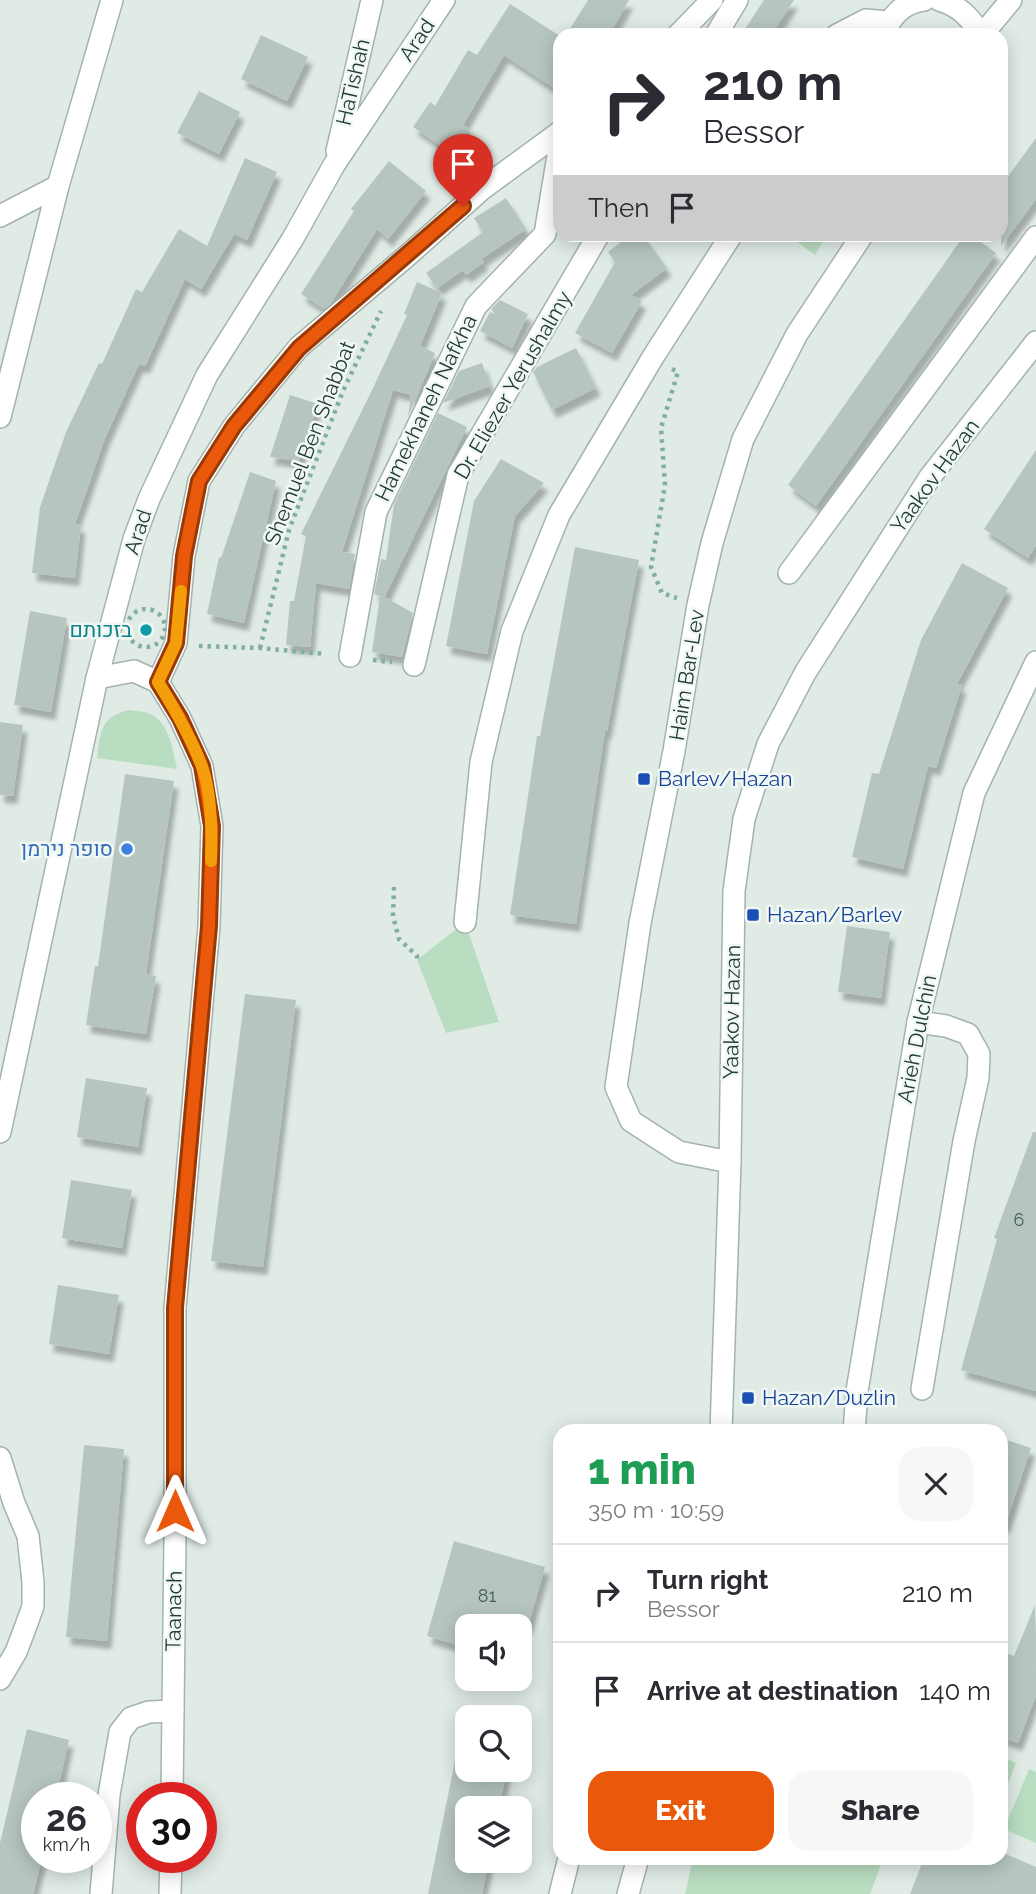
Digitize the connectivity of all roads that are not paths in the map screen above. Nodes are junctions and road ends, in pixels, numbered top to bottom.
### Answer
1 (112, 0) edge
2 (372, 0) edge
3 (444, 0) edge
4 (712, 0) edge
5 (737, 0) edge
6 (924, 0) edge
7 (939, 0) edge
8 (1011, 0) edge
9 (685, 28) edge
10 (720, 28) edge
11 (851, 28) edge
12 (886, 28) edge
13 (977, 28) edge
14 (988, 28) edge
15 (553, 137) edge
16 (334, 165) junction
17 (58, 186) junction
18 (553, 186) edge
19 (0, 216) edge
20 (1036, 237) edge
21 (594, 242) edge
22 (727, 242) edge
23 (858, 242) edge
24 (1036, 342) edge
25 (0, 417) edge
26 (789, 573) dead end
27 (350, 656) road end
28 (1036, 662) edge
29 (414, 666) road end
30 (97, 678) junction
31 (158, 682) junction
32 (465, 922) dead end
33 (918, 1022) junction
34 (0, 1132) edge
35 (730, 1162) junction
36 (922, 1389) dead end
37 (721, 1424) edge
38 (854, 1424) edge
39 (0, 1458) edge
40 (7, 1498) edge
41 (0, 1679) edge
42 (173, 1711) junction
43 (172, 1782) edge
44 (567, 1865) edge
45 (636, 1865) edge
46 (171, 1873) edge
47 (102, 1894) edge
48 (170, 1894) edge
49 (560, 1894) edge
50 (628, 1894) edge

1 - 17 street
2 - 16 street, HaTishah
3 - 16 street, Arad
4 - 9 street
5 - 10 street
6 - 12 street
7 - 13 street
8 - 14 street
11 - 12 street
15 - 31 street
16 - 30 street, Arad
17 - 19 street
17 - 25 street
18 - 27 street, Hamekhaneh Nafkha
20 - 26 street
21 - 29 street, Dr. Eliezer Yerushalmy
22 - 32 street
23 - 35 street, Haim Bar-Lev
24 - 35 street, Yaakov Hazan
28 - 33 street, Arieh Dulchin
30 - 31 street
30 - 34 street, Arad
31 - 42 street, Taanach
33 - 36 street
33 - 38 street, Arieh Dulchin
35 - 37 street, Yaakov Hazan
39 - 40 street
40 - 41 street
42 - 43 street, Taanach
42 - 47 street
44 - 49 street
45 - 50 street
46 - 48 street

